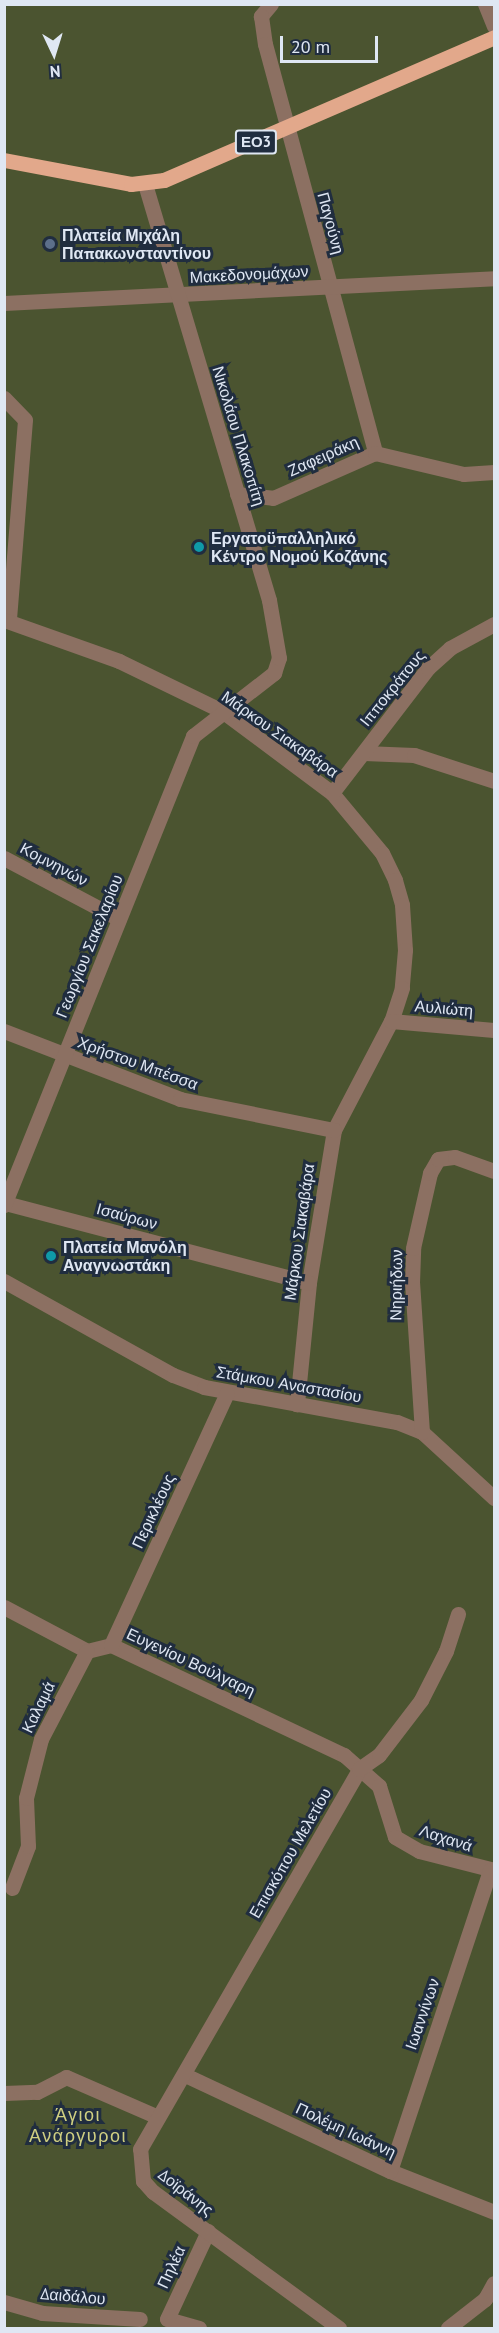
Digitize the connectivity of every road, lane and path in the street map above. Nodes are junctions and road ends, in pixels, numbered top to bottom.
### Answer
1 (271, 4) edge
2 (485, 4) edge
3 (495, 26) edge
4 (495, 37) edge
5 (287, 129) junction
6 (4, 160) edge
7 (144, 183) junction
8 (495, 279) edge
9 (330, 288) junction
10 (178, 296) junction
11 (4, 303) edge
12 (4, 398) edge
13 (375, 453) junction
14 (495, 472) edge
15 (237, 494) junction
16 (7, 620) edge
17 (495, 624) edge
18 (222, 711) junction
19 (364, 753) junction
20 (495, 781) edge
21 (332, 793) junction
22 (4, 858) edge
23 (119, 919) junction
24 (391, 1021) junction
25 (495, 1030) edge
26 (4, 1031) edge
27 (64, 1056) junction
28 (334, 1130) junction
29 (495, 1171) edge
30 (5, 1204) edge
31 (4, 1281) edge
32 (309, 1283) junction
33 (227, 1393) junction
34 (297, 1404) junction
35 (422, 1432) junction
36 (495, 1498) edge
37 (4, 1606) edge
38 (458, 1614) dead end
39 (111, 1645) junction
40 (87, 1651) junction
41 (359, 1769) junction
42 (492, 1870) edge
43 (12, 1888) dead end
44 (185, 2075) junction
45 (4, 2093) edge
46 (158, 2117) junction
47 (390, 2171) junction
48 (495, 2212) edge
49 (208, 2231) junction
50 (495, 2283) edge
51 (4, 2302) edge
52 (490, 2302) edge
53 (140, 2319) dead end
54 (199, 2328) edge
55 (339, 2328) edge
56 (448, 2328) edge

1 - 5 street, Παγούνη
2 - 3 street
4 - 5 main road, ΕΟ3
5 - 7 main road, ΕΟ3
5 - 9 street, Παγούνη
6 - 7 main road, ΕΟ3
7 - 10 street, Νικολάου Πλακοπίτη
8 - 9 street, Μακεδονομάχων
9 - 10 street, Μακεδονομάχων
9 - 13 street, Παγούνη
10 - 11 street, Μακεδονομάχων
10 - 15 street, Νικολάου Πλακοπίτη
12 - 16 street
13 - 14 street, Ζαφειράκη
13 - 15 street, Ζαφειράκη
15 - 18 street, Νικολάου Πλακοπίτη
16 - 18 street, Μάρκου Σιακαβάρα
17 - 19 street, Ιπποκράτους
18 - 21 street, Μάρκου Σιακαβάρα
18 - 23 street, Γεωργίου Σακελαρίου
19 - 20 street
19 - 21 street, Ιπποκράτους
21 - 24 street, Μάρκου Σιακαβάρα
22 - 23 street, Κομνηνών
23 - 27 street, Γεωργίου Σακελαρίου
24 - 25 street, Αυλιώτη
24 - 28 street, Μάρκου Σιακαβάρα
26 - 27 street, Χρήστου Μπέσσα
27 - 28 street, Χρήστου Μπέσσα
27 - 30 street, Γεωργίου Σακελαρίου
28 - 32 street, Μάρκου Σιακαβάρα
29 - 35 street, Νηριήδων
30 - 32 street, Ισαύρων
31 - 33 street, Στάμκου Αναστασίου
32 - 34 street, Μάρκου Σιακαβάρα
33 - 34 street, Στάμκου Αναστασίου
33 - 39 street, Περικλέους
34 - 35 street, Στάμκου Αναστασίου
35 - 36 street, Στάμκου Αναστασίου
37 - 40 street
38 - 41 street, Επισκόπου Μελετίου
39 - 40 street, Ευγενίου Βούλγαρη
39 - 41 street, Ευγενίου Βούλγαρη
40 - 43 street, Καλαμά
41 - 42 street, Λαχανά
41 - 44 street, Επισκόπου Μελετίου
42 - 47 street, Ιωαννίνων
44 - 46 street, Επισκόπου Μελετίου
44 - 47 street, Πολέμη Ιωάννη
45 - 46 street
46 - 49 street, Δοϊράνης
47 - 48 street, Πολέμη Ιωάννη
49 - 54 street, Πηλέα
49 - 55 street, Δοϊράνης
50 - 52 street
51 - 53 street, Δαιδάλου
52 - 56 street

